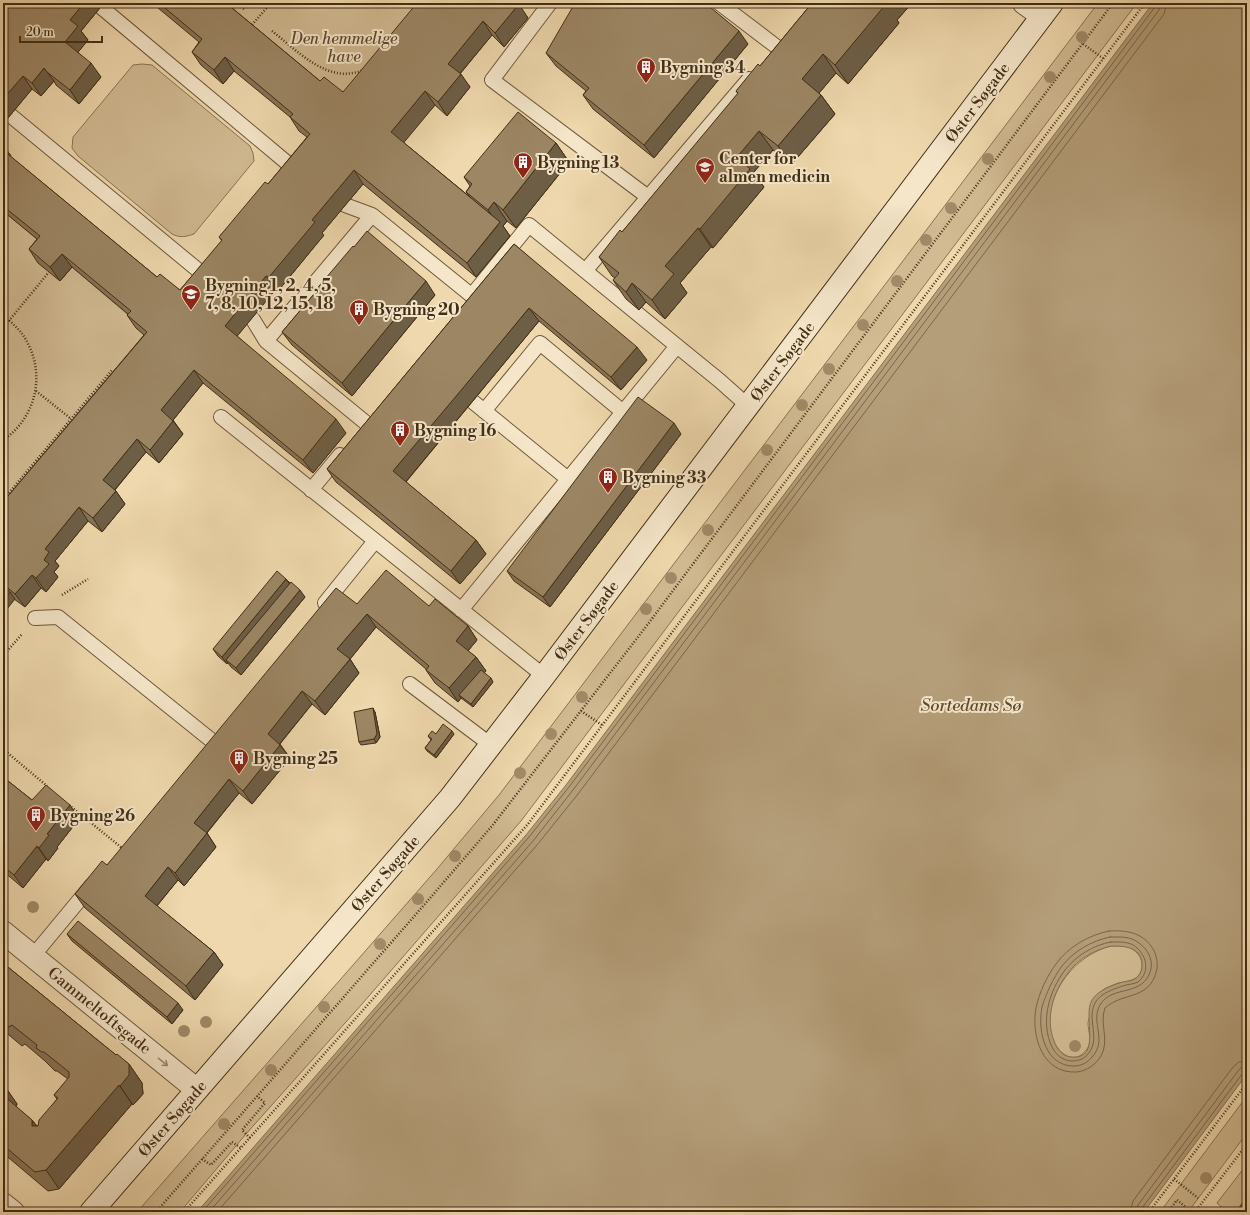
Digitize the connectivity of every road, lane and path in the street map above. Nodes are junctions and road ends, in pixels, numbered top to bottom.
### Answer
1 (236, 3) edge
2 (271, 3) edge
3 (409, 3) edge
4 (420, 3) edge
5 (550, 3) edge
6 (719, 3) edge
7 (1024, 3) edge
8 (1113, 3) edge
9 (1145, 3) edge
10 (101, 7) dead end
11 (244, 9) dead end
12 (415, 9) junction
13 (1047, 9) edge
14 (421, 13) edge
15 (250, 28) edge
16 (272, 31) dead end
17 (786, 36) edge
18 (1083, 44) junction
19 (777, 47) junction
20 (766, 59) edge
21 (1104, 59) junction
22 (367, 66) edge
23 (756, 71) edge
24 (10, 115) edge
25 (298, 172) edge
26 (648, 198) junction
27 (345, 205) edge
28 (372, 215) junction
29 (585, 271) junction
30 (49, 272) edge
31 (210, 280) edge
32 (471, 295) junction
33 (462, 307) edge
34 (252, 318) edge
35 (9, 320) junction
36 (3, 328) edge
37 (266, 341) junction
38 (677, 346) junction
39 (113, 369) dead end
40 (36, 391) junction
41 (472, 401) edge
42 (748, 406) junction
43 (484, 411) junction
44 (376, 412) edge
45 (623, 412) junction
46 (221, 417) edge
47 (70, 418) junction
48 (366, 423) junction
49 (356, 436) edge
50 (3, 440) edge
51 (51, 442) junction
52 (56, 445) edge
53 (346, 448) edge
54 (568, 479) junction
55 (311, 490) junction
56 (3, 500) edge
57 (375, 541) junction
58 (88, 579) dead end
59 (61, 596) dead end
60 (461, 610) junction
61 (315, 614) edge
62 (35, 618) joint
63 (3, 656) edge
64 (544, 676) junction
65 (410, 684) dead end
66 (581, 711) junction
67 (602, 725) junction
68 (221, 728) edge
69 (211, 740) junction
70 (491, 745) junction
71 (3, 749) edge
72 (7, 752) junction
73 (201, 752) edge
74 (3, 757) edge
75 (49, 788) edge
76 (66, 803) edge
77 (122, 848) edge
78 (98, 877) edge
79 (3, 932) edge
80 (33, 956) junction
81 (1247, 1083) edge
82 (196, 1089) junction
83 (257, 1096) junction
84 (250, 1138) junction
85 (1247, 1144) edge
86 (241, 1148) junction
87 (202, 1159) junction
88 (1174, 1179) junction
89 (1198, 1198) dead end
90 (3, 1204) edge
91 (13, 1212) edge
92 (91, 1212) edge
93 (156, 1212) edge
94 (184, 1212) edge
95 (1149, 1212) edge
96 (1168, 1212) edge
97 (1192, 1212) edge
98 (1195, 1212) edge

1 - 11 path
2 - 15 path
3 - 12 path
4 - 12 path
5 - 26 lane
6 - 19 lane
7 - 13 street
8 - 18 path
9 - 21 path
10 - 25 lane
12 - 14 path
13 - 42 street, Øster Søgade
16 - 22 path
17 - 19 lane
18 - 21 path
18 - 66 path
19 - 20 lane
21 - 67 path
23 - 26 lane
24 - 31 lane
26 - 29 lane
27 - 28 lane
28 - 32 lane
28 - 37 lane
29 - 32 lane
29 - 38 lane
30 - 35 path
32 - 33 lane
34 - 37 lane
35 - 36 path
35 - 40 path
37 - 48 lane
38 - 42 lane
38 - 45 lane
39 - 47 path
40 - 47 path
40 - 50 path
41 - 43 lane
42 - 64 street, Øster Søgade
43 - 45 lane
43 - 54 lane
44 - 48 lane
45 - 54 lane
46 - 55 lane
47 - 51 path
48 - 49 lane
51 - 52 path
51 - 56 path
53 - 55 lane
54 - 60 lane
55 - 57 lane
57 - 60 lane
57 - 61 lane
58 - 59 path
60 - 64 lane
62 - 63 path
62 - 69 lane
64 - 70 street, Øster Søgade
65 - 70 lane
66 - 67 path
66 - 83 path
67 - 84 path
68 - 69 lane
69 - 73 lane
70 - 82 street, Øster Søgade
71 - 72 path
72 - 74 path
72 - 75 path
76 - 77 path
78 - 80 lane
79 - 80 street, Gammeltoftsgade
80 -> 82 street, Gammeltoftsgade
81 - 88 path
82 - 92 street, Øster Søgade
83 - 84 path
83 - 87 path
84 - 86 path
85 - 98 path
86 - 87 path
86 - 94 path
87 - 93 path
88 - 89 path
88 - 95 path
90 - 91 street
96 - 97 path

